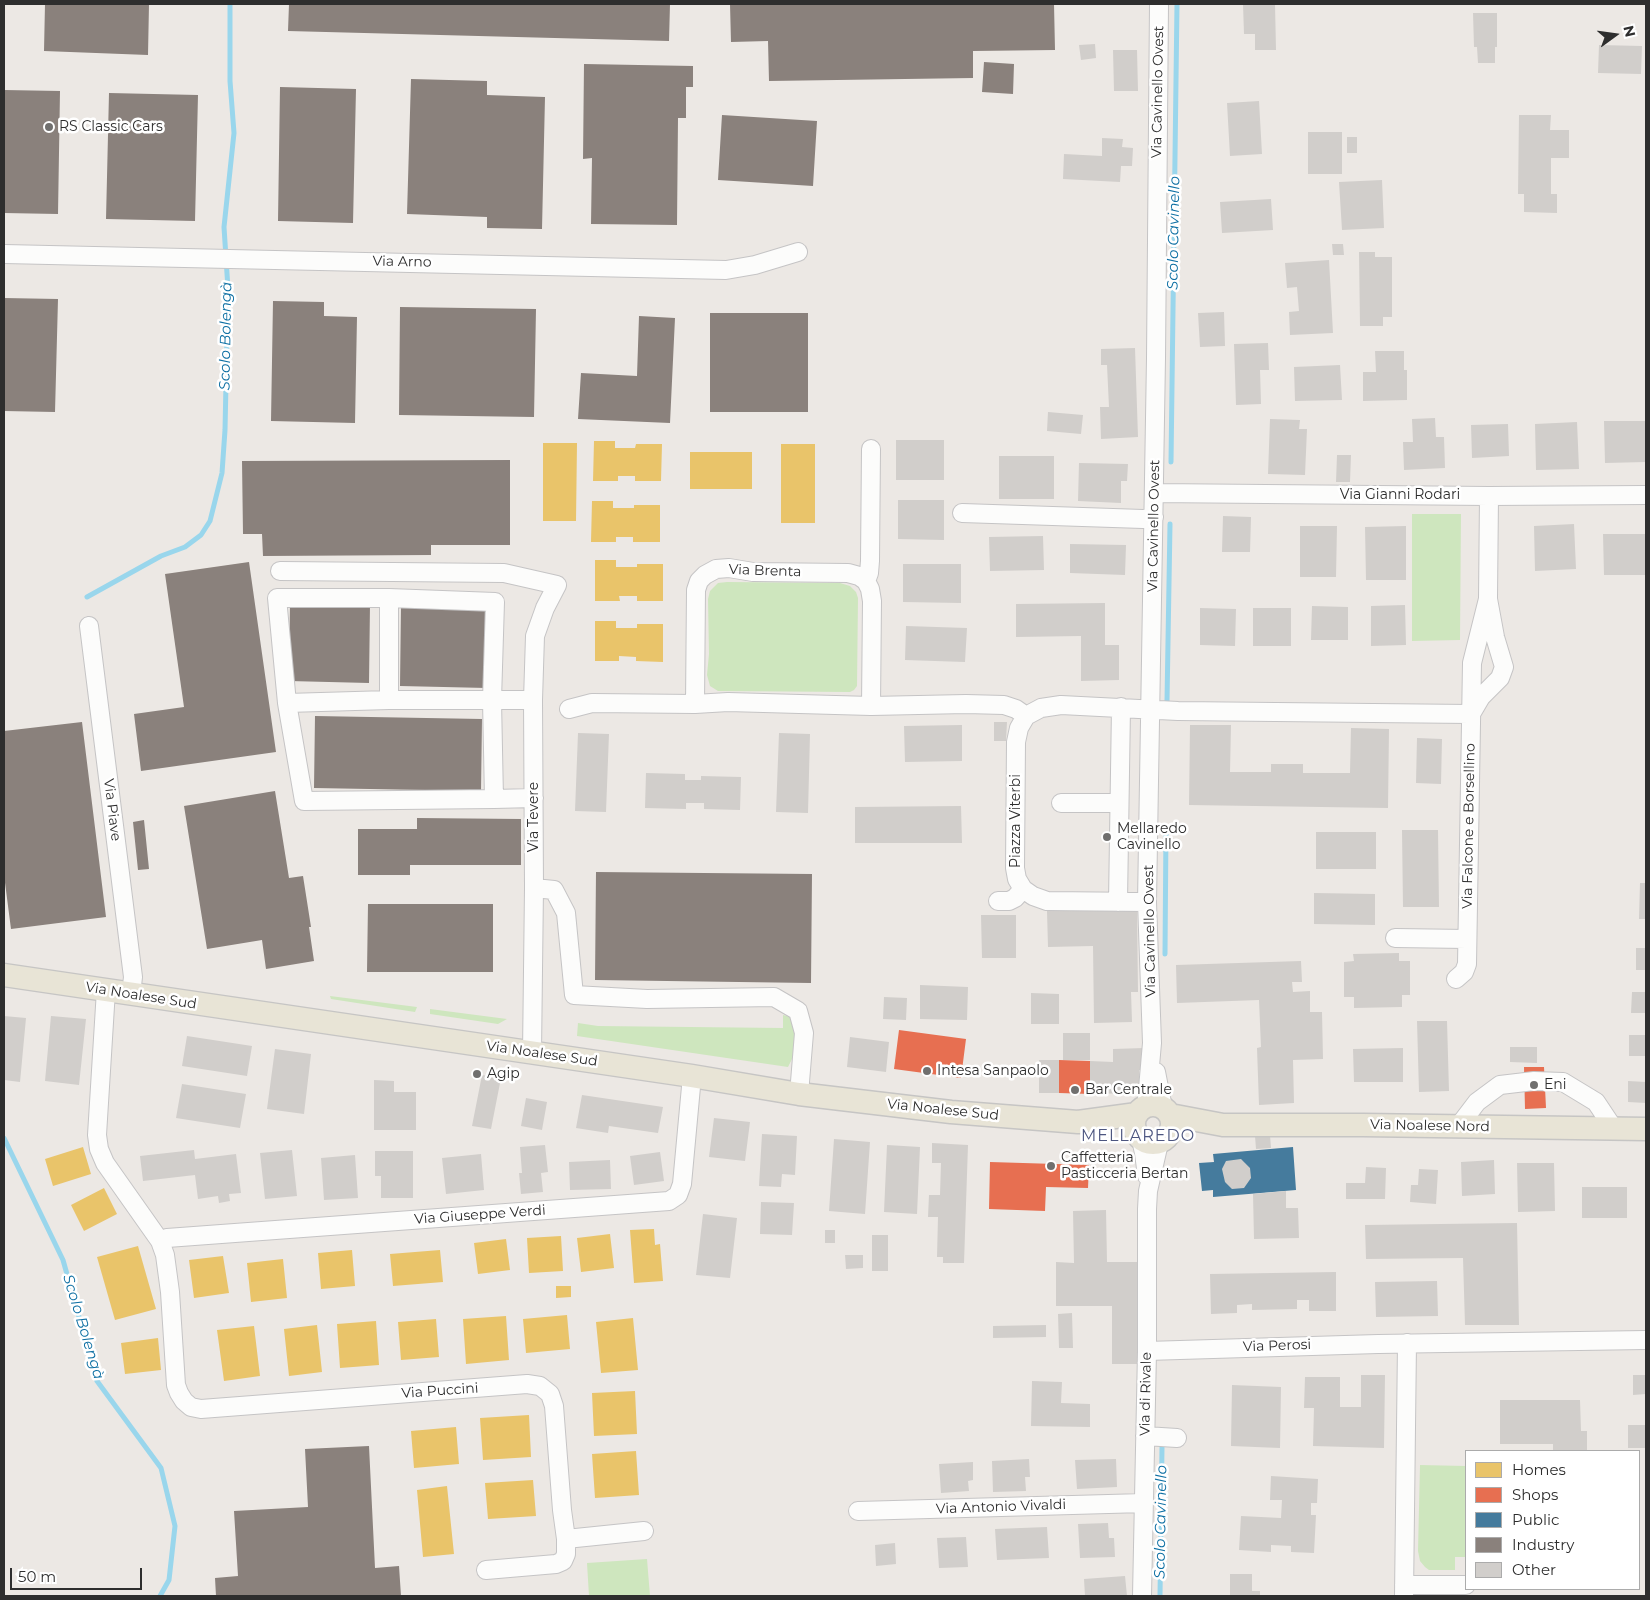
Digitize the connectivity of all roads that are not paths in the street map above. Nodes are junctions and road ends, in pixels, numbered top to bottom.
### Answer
1 (1159, 4) edge
2 (798, 252) dead end
3 (4, 254) edge
4 (871, 449) dead end
5 (1154, 494) junction
6 (1646, 495) edge
7 (1489, 496) junction
8 (962, 513) dead end
9 (1154, 518) junction
10 (280, 571) dead end
11 (866, 581) junction
12 (389, 598) junction
13 (1488, 599) junction
14 (88, 626) dead end
15 (389, 700) junction
16 (492, 700) junction
17 (533, 700) junction
18 (287, 703) junction
19 (695, 704) junction
20 (871, 706) junction
21 (1121, 707) junction
22 (569, 709) dead end
23 (1151, 709) junction
24 (1470, 714) junction
25 (1026, 716) junction
26 (534, 798) junction
27 (494, 799) junction
28 (1061, 803) dead end
29 (1118, 803) junction
30 (534, 888) junction
31 (1023, 889) junction
32 (998, 901) dead end
33 (1118, 902) junction
34 (1147, 902) junction
35 (1396, 938) dead end
36 (1468, 938) junction
37 (4, 975) edge
38 (1456, 979) dead end
39 (106, 990) junction
40 (131, 994) junction
41 (532, 1053) junction
42 (692, 1076) junction
43 (799, 1094) junction
44 (1153, 1124) junction
45 (1458, 1126) junction
46 (1614, 1129) junction
47 (1646, 1129) edge
48 (160, 1241) junction
49 (1646, 1340) edge
50 (1407, 1343) junction
51 (1147, 1351) junction
52 (1146, 1436) junction
53 (1177, 1438) dead end
54 (1144, 1503) junction
55 (858, 1511) dead end
56 (644, 1531) dead end
57 (566, 1539) junction
58 (486, 1570) dead end
59 (1465, 1585) edge
60 (1404, 1590) edge
61 (1142, 1596) edge

1 - 5 street, Via Cavinello Ovest
2 - 3 street, Via Arno
4 - 11 street
5 - 7 street, Via Gianni Rodari
5 - 9 street, Via Cavinello Ovest
6 - 7 street, Via Gianni Rodari
7 - 13 street, Via Falcone e Borsellino
8 - 9 street
9 - 23 street, Via Cavinello Ovest
10 - 17 street, Via Tevere
11 - 19 street, Via Brenta
11 - 20 street
12 - 15 street
12 - 16 street
12 - 18 street
13 - 24 street, Via Falcone e Borsellino
13 - 24 street, Via Falcone e Borsellino
14 - 40 street, Via Piave
15 - 16 street
15 - 18 street
16 - 17 street
16 - 27 street
17 - 26 street, Via Tevere
18 - 27 street
19 - 20 street
19 - 22 street
20 - 25 street
21 - 23 street
21 - 25 street
21 - 29 street
23 - 24 street
23 - 34 street, Via Cavinello Ovest
24 - 36 street, Via Falcone e Borsellino
25 - 31 street, Piazza Viterbi
26 - 27 street
26 - 30 street, Via Tevere
28 - 29 street
29 - 33 street
30 - 41 street, Via Tevere
30 - 43 street
31 - 32 street
31 - 33 street
33 - 34 street
34 - 44 street, Via Cavinello Ovest
35 - 36 street
36 - 38 street, Via Falcone e Borsellino
37 - 39 main road, Via Noalese Sud
39 - 40 main road, Via Noalese Sud
39 - 48 street
40 - 41 main road, Via Noalese Sud
41 - 42 main road, Via Noalese Sud
42 - 43 main road, Via Noalese Sud
42 - 48 street, Via Giuseppe Verdi
43 - 44 main road, Via Noalese Sud
44 - 45 main road, Via Noalese Nord
44 - 51 street, Via di Rivale
45 - 46 main road, Via Noalese Nord
45 - 46 street
46 - 47 main road, Via Noalese Nord
48 - 57 street, Via Puccini
49 - 50 street, Via Perosi
50 - 51 street, Via Perosi
50 - 60 street
51 - 52 street, Via di Rivale
52 - 53 street
52 - 54 street, Via di Rivale
54 - 55 street, Via Antonio Vivaldi
54 - 61 street, Via di Rivale
56 - 57 street
57 - 58 street, Via Puccini
59 - 60 street

